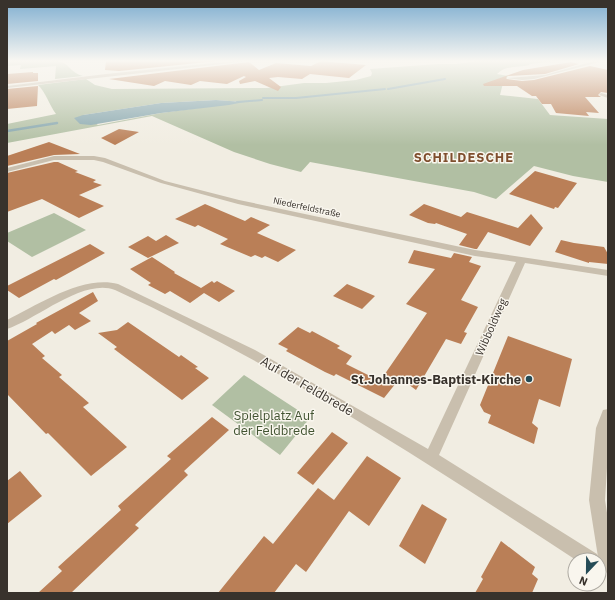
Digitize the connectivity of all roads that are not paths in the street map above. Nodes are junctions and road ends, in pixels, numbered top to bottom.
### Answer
1 (602, 94) dead end
2 (608, 97) edge
3 (7, 170) edge
4 (521, 261) junction
5 (608, 273) edge
6 (7, 325) edge
7 (608, 414) edge
8 (431, 458) junction
9 (578, 552) edge
10 (608, 565) edge

1 - 2 street
3 - 4 street, Niederfeldstraße
4 - 5 street, Niederfeldstraße
4 - 8 street, Wibboldweg
6 - 8 street, Auf der Feldbrede
7 - 10 street
8 - 9 street, Auf der Feldbrede

